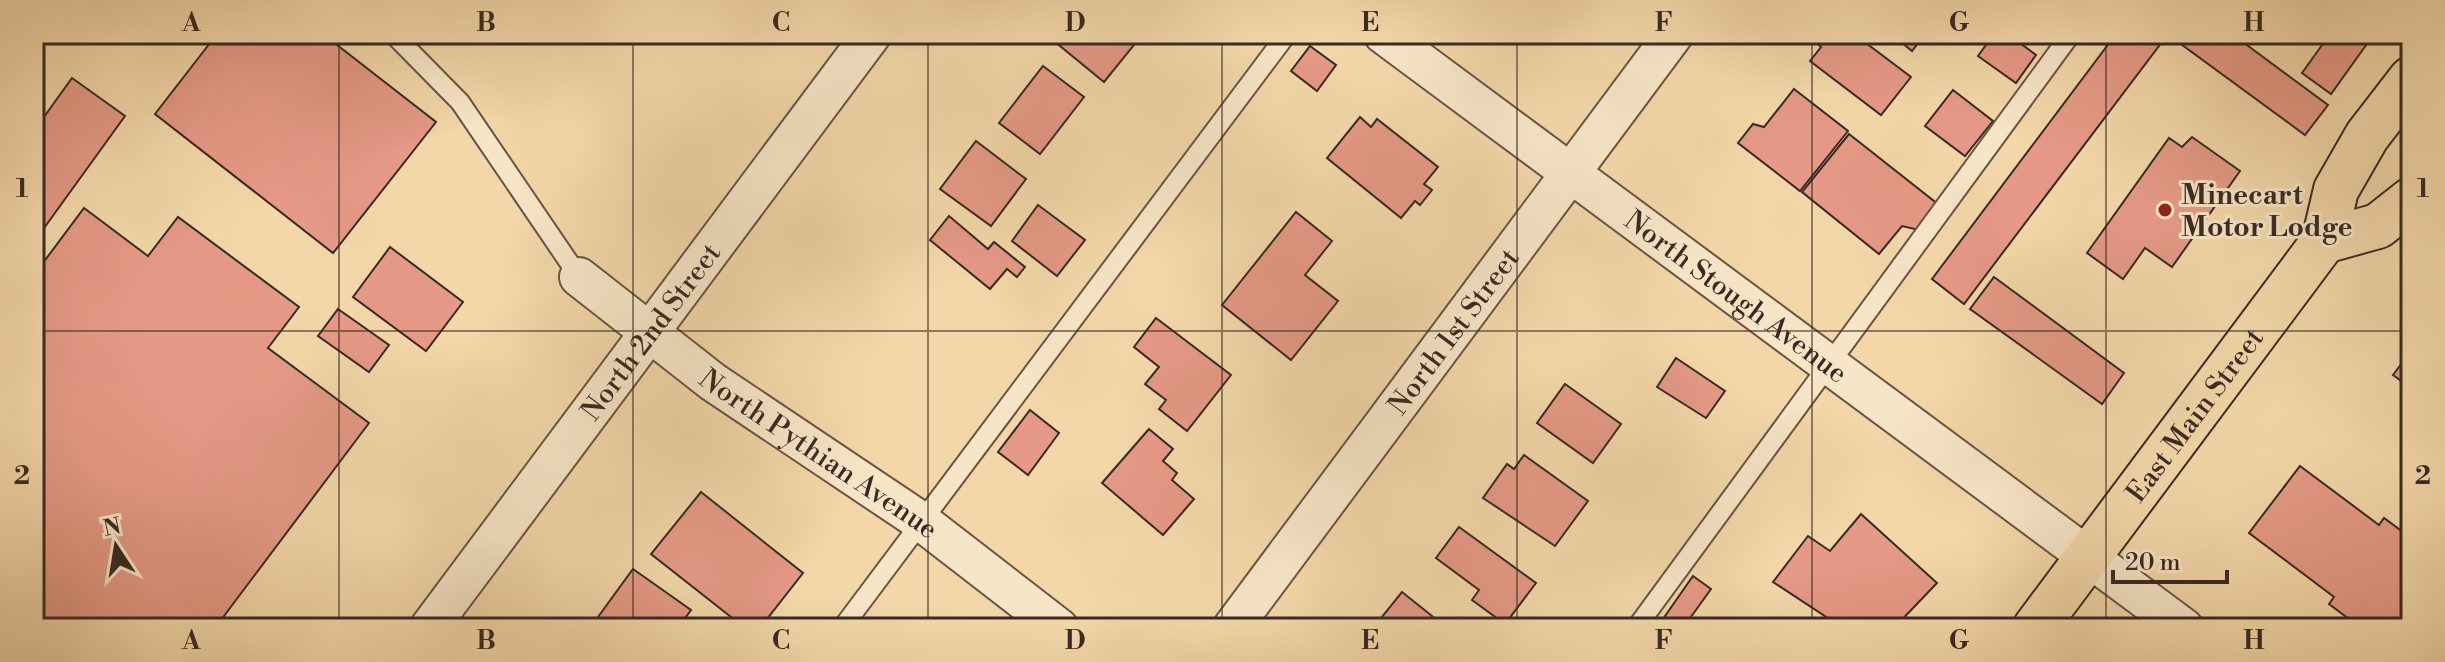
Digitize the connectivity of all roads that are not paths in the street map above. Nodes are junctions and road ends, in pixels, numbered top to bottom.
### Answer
1 (393, 34) edge
2 (872, 34) edge
3 (1287, 34) edge
4 (1383, 34) edge
5 (1674, 34) edge
6 (2071, 34) edge
7 (2411, 79) edge
8 (1570, 174) junction
9 (2411, 200) edge
10 (2324, 241) junction
11 (579, 277) joint
12 (652, 333) junction
13 (1829, 365) junction
14 (922, 522) junction
15 (2089, 557) junction
16 (429, 628) edge
17 (842, 628) edge
18 (1059, 628) edge
19 (1232, 628) edge
20 (1636, 628) edge
21 (2035, 628) edge
22 (2184, 628) edge

1 - 11 lane
2 - 12 street, North 2nd Street
3 - 14 lane
4 - 8 street, North Stough Avenue
5 - 8 street, North 1st Street
6 - 13 lane
7 - 10 main road, East Main Street
8 - 13 street, North Stough Avenue
8 - 19 street, North 1st Street
9 - 10 main road
10 - 15 main road, East Main Street
11 - 12 street, North Pythian Avenue
12 - 14 street, North Pythian Avenue
12 - 16 street, North 2nd Street
13 - 15 street, North Stough Avenue
13 - 20 lane
14 - 17 lane
14 - 18 street, North Pythian Avenue
15 - 21 main road, East Main Street
15 - 22 street, North Stough Avenue

